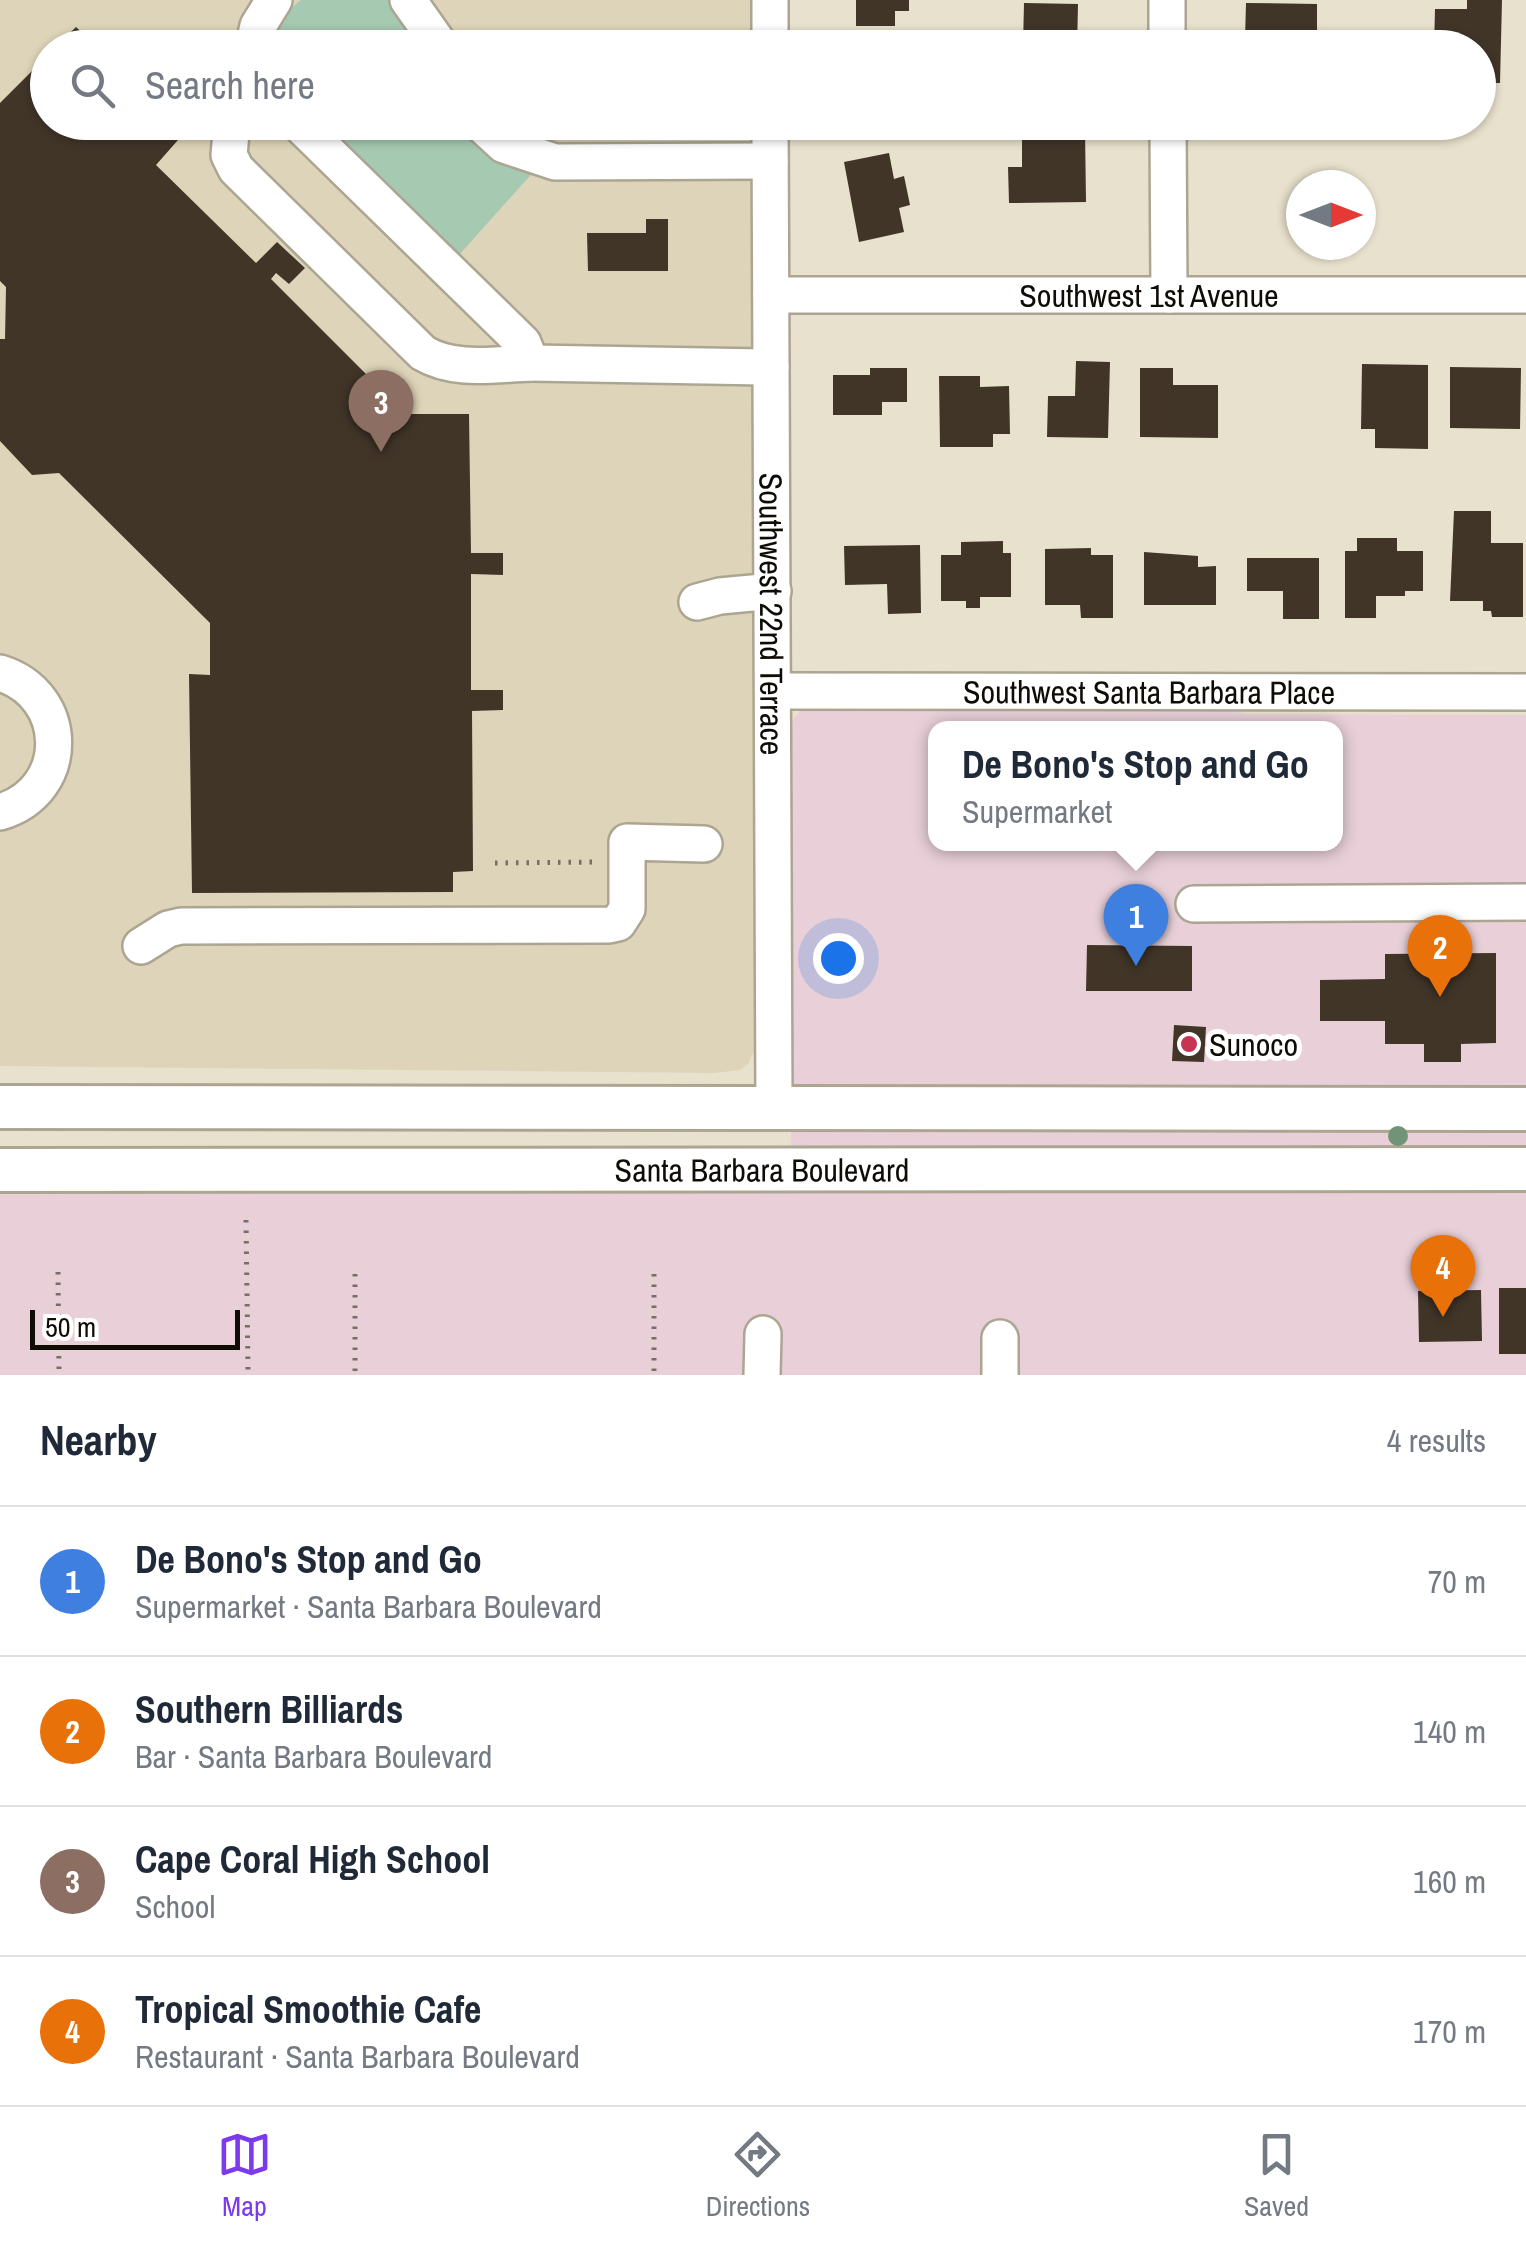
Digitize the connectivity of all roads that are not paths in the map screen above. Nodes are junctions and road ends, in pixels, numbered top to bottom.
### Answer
1 (274, 0) edge
2 (408, 0) edge
3 (770, 0) edge
4 (1167, 0) edge
5 (257, 30) edge
6 (429, 30) edge
7 (770, 30) edge
8 (1167, 30) edge
9 (231, 140) edge
10 (315, 140) edge
11 (499, 140) edge
12 (770, 140) edge
13 (1168, 140) edge
14 (770, 161) junction
15 (770, 296) junction
16 (1168, 296) junction
17 (1526, 296) edge
18 (531, 363) junction
19 (771, 367) junction
20 (773, 592) junction
21 (697, 602) dead end
22 (0, 672) edge
23 (774, 691) junction
24 (1526, 692) edge
25 (0, 812) edge
26 (704, 844) dead end
27 (1526, 902) edge
28 (1194, 904) dead end
29 (141, 946) dead end
30 (0, 1107) edge
31 (774, 1109) junction
32 (1526, 1109) edge
33 (1526, 1169) edge
34 (0, 1170) edge
35 (763, 1334) dead end
36 (1000, 1338) dead end
37 (762, 1375) edge
38 (1000, 1375) edge

1 - 5 street
2 - 6 street
3 - 7 street
4 - 8 street
9 - 18 street
10 - 18 street
11 - 14 street
12 - 14 street, Southwest 22nd Terrace
13 - 16 street
14 - 15 street, Southwest 22nd Terrace
15 - 16 street, Southwest 1st Avenue
15 - 19 street, Southwest 22nd Terrace
16 - 17 street, Southwest 1st Avenue
18 - 19 street
19 - 20 street, Southwest 22nd Terrace
20 - 21 street
20 - 23 street, Southwest 22nd Terrace
22 - 25 street
23 - 24 street, Southwest Santa Barbara Place
23 - 31 street, Southwest 22nd Terrace
26 - 29 street
27 - 28 street
30 - 31 main road, Santa Barbara Boulevard
31 - 32 main road, Santa Barbara Boulevard
33 - 34 main road, Santa Barbara Boulevard
35 - 37 street
36 - 38 street

